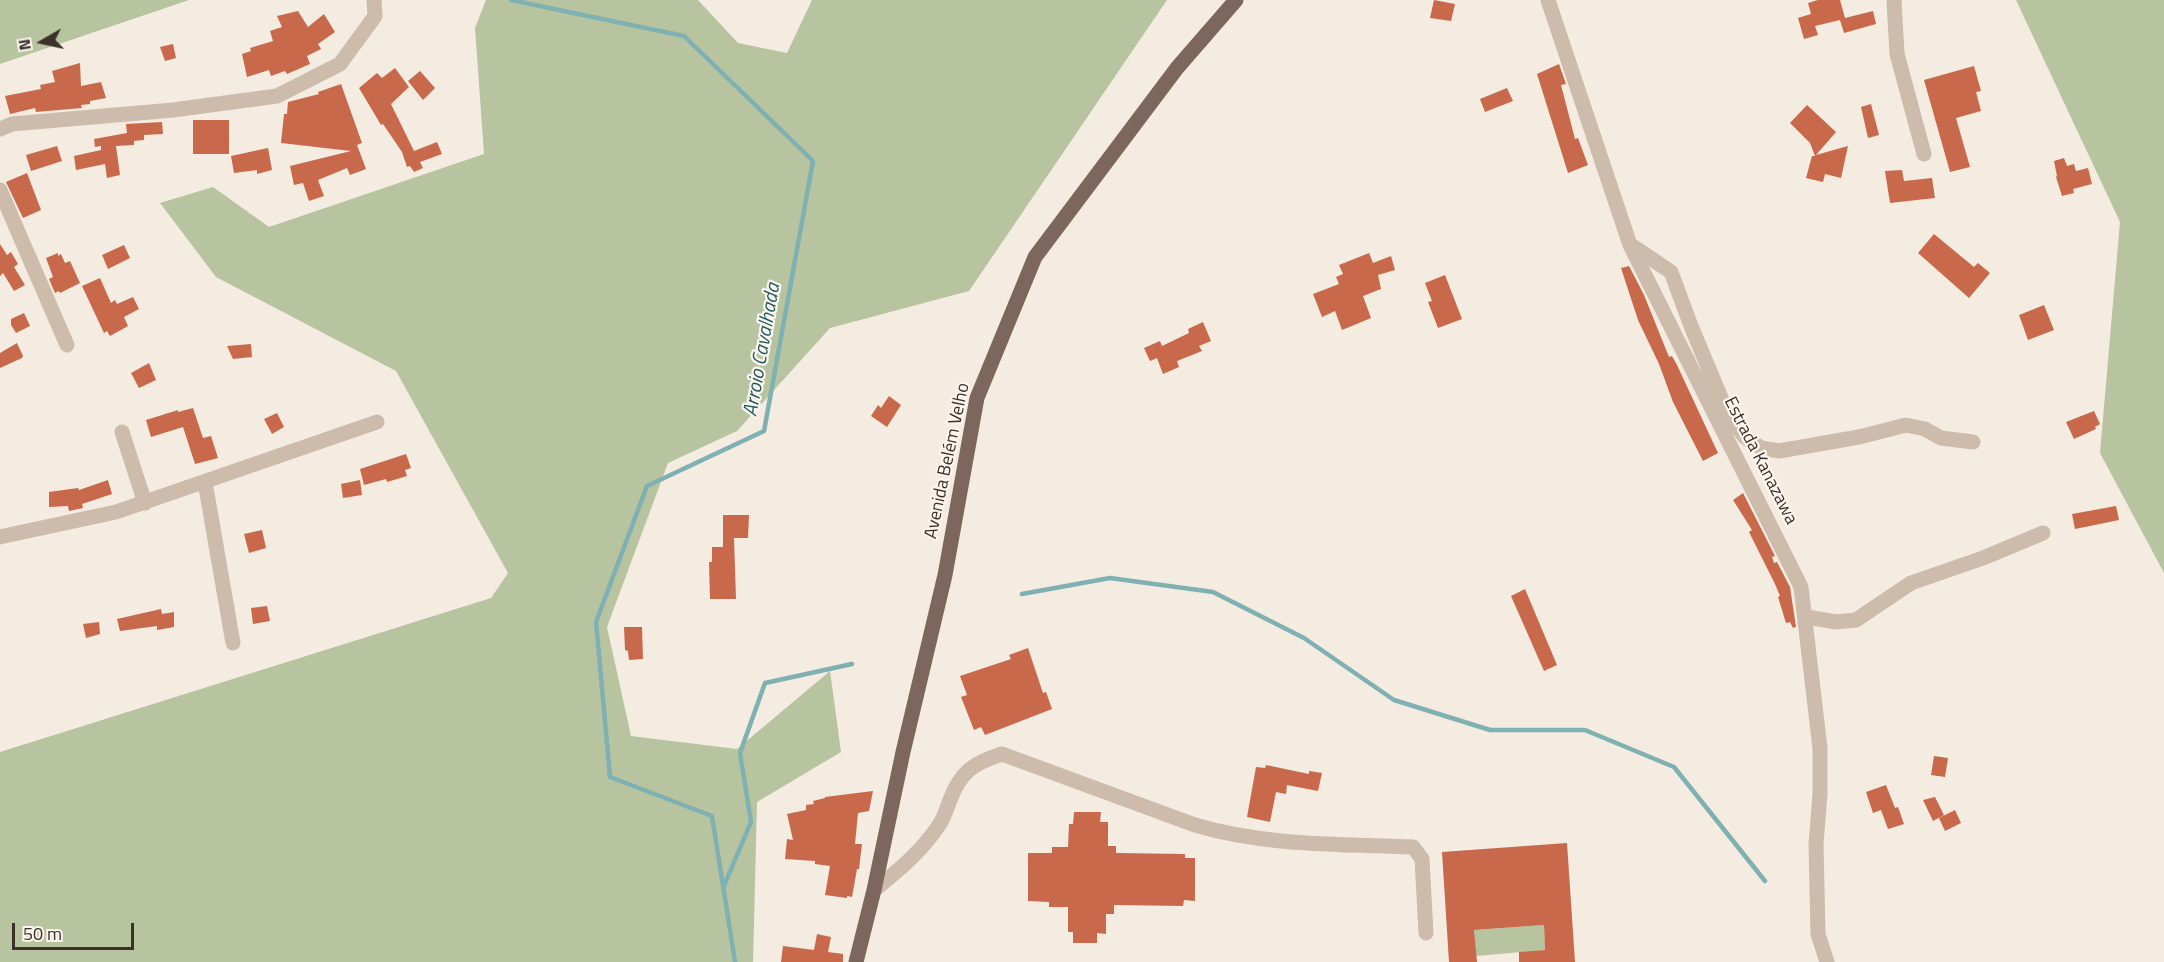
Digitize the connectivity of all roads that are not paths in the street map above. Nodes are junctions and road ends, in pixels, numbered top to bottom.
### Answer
1 (374, 0) edge
2 (1236, 0) edge
3 (1548, 0) edge
4 (1894, 0) edge
5 (0, 129) edge
6 (1924, 154) dead end
7 (0, 190) edge
8 (1630, 244) junction
9 (67, 345) dead end
10 (377, 422) dead end
11 (122, 432) dead end
12 (1973, 442) dead end
13 (205, 482) junction
14 (145, 503) junction
15 (2043, 533) dead end
16 (0, 537) edge
17 (1806, 617) junction
18 (233, 643) dead end
19 (874, 890) junction
20 (1426, 933) dead end
21 (856, 962) edge
22 (1827, 962) edge

1 - 5 street
2 - 19 main road, Avenida Belém Velho
3 - 8 street, Estrada Kanazawa
4 - 6 street
7 - 9 street
8 - 12 street
8 - 17 street, Estrada Kanazawa
10 - 13 street
11 - 14 street
13 - 14 street
13 - 18 street
14 - 16 street
15 - 17 street
17 - 22 street, Estrada Kanazawa
19 - 20 street
19 - 21 main road, Avenida Belém Velho

